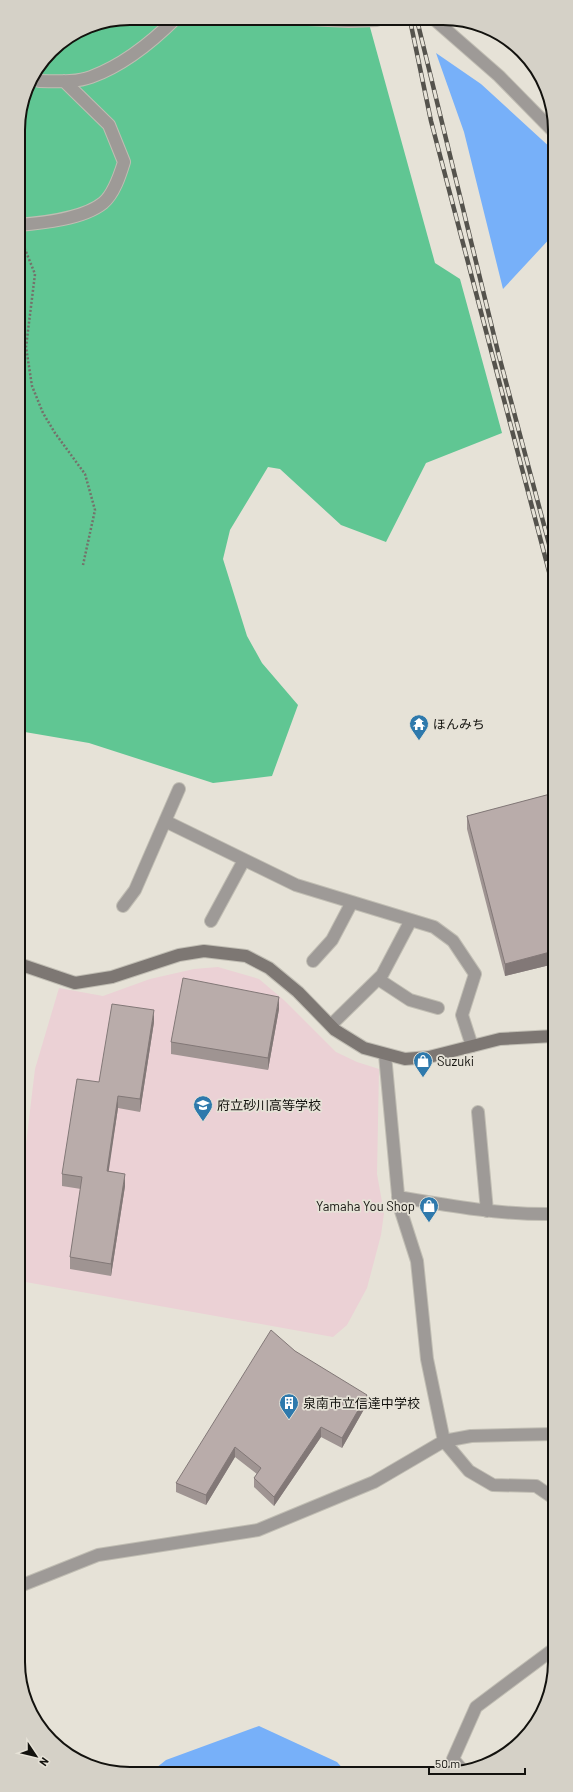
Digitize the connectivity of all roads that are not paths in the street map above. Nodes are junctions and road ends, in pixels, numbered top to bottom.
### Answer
1 (169, 25) edge
2 (441, 25) edge
3 (39, 81) dead end
4 (64, 81) junction
5 (548, 126) edge
6 (25, 225) edge
7 (179, 788) dead end
8 (165, 821) junction
9 (244, 860) junction
10 (352, 902) junction
11 (123, 906) dead end
12 (411, 920) junction
13 (211, 921) dead end
14 (313, 961) dead end
15 (25, 966) edge
16 (378, 979) junction
17 (438, 1008) dead end
18 (331, 1025) junction
19 (548, 1036) edge
20 (472, 1046) junction
21 (386, 1055) junction
22 (478, 1112) dead end
23 (398, 1197) junction
24 (487, 1211) junction
25 (548, 1214) edge
26 (548, 1434) edge
27 (444, 1440) junction
28 (548, 1494) edge
29 (25, 1584) edge
30 (548, 1653) edge
31 (459, 1766) edge

1 - 4 street
2 - 5 street
3 - 4 street
4 - 6 street
7 - 8 street
8 - 9 street
8 - 11 street
9 - 10 street
9 - 13 street
10 - 12 street
10 - 14 street
12 - 16 street
12 - 20 street
15 - 18 street
16 - 17 street
16 - 18 street
18 - 21 street
19 - 20 street
20 - 21 street
21 - 23 street
22 - 24 street
23 - 24 street
23 - 27 street
24 - 25 street
26 - 27 street
27 - 28 street
27 - 29 street
30 - 31 street

